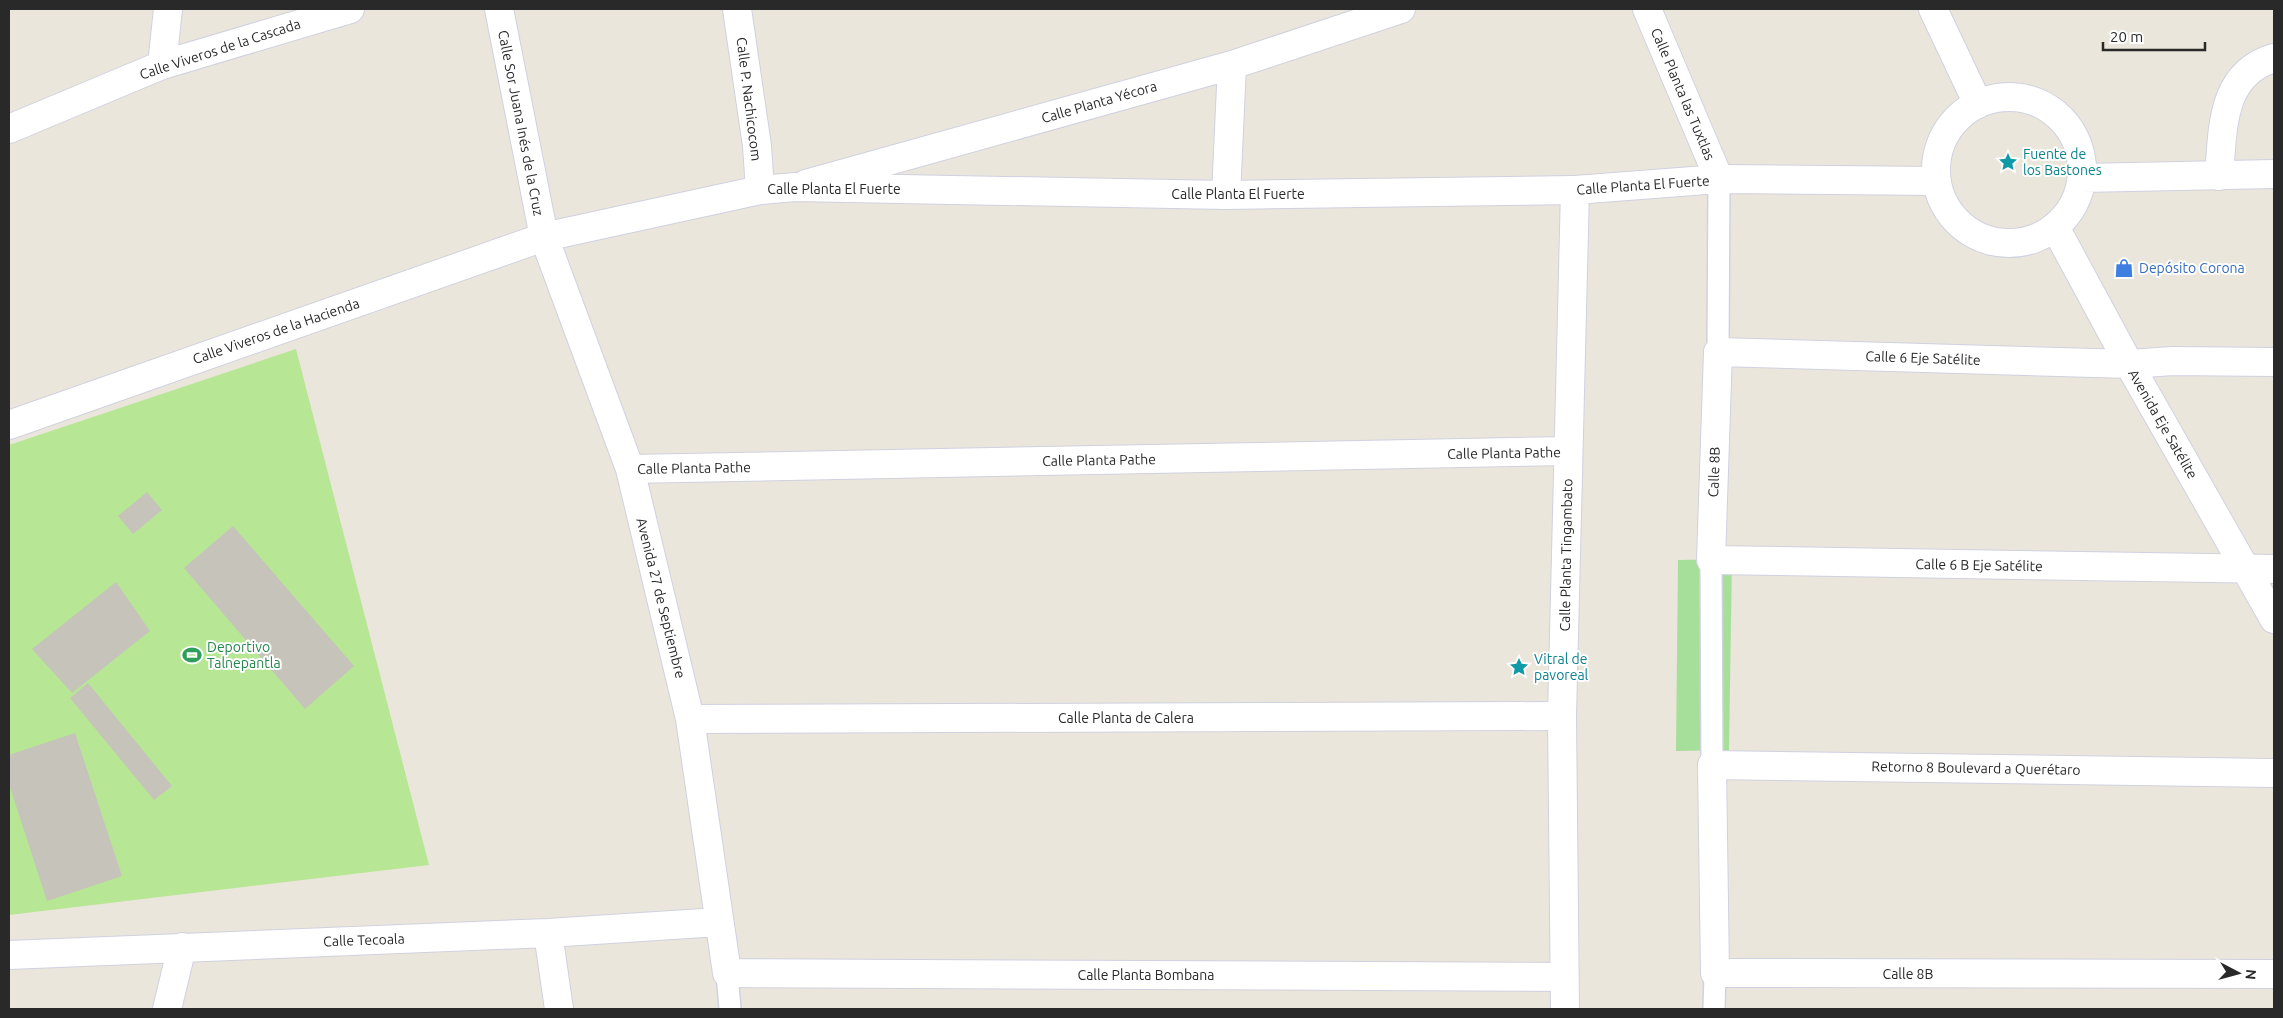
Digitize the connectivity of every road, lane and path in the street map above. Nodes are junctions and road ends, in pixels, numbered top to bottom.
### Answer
1 (168, 9) edge
2 (350, 9) edge
3 (498, 9) edge
4 (737, 9) edge
5 (1401, 9) edge
6 (1647, 9) edge
7 (1933, 9) edge
8 (2274, 58) edge
9 (162, 65) junction
10 (1232, 65) junction
11 (1978, 104) junction
12 (9, 129) edge
13 (2274, 174) edge
14 (2220, 176) junction
15 (2082, 178) junction
16 (1719, 179) junction
17 (1938, 181) junction
18 (795, 187) junction
19 (760, 190) junction
20 (1575, 190) junction
21 (1226, 196) junction
22 (2056, 227) junction
23 (544, 237) junction
24 (1718, 352) junction
25 (2274, 362) edge
26 (2129, 364) junction
27 (9, 425) edge
28 (1568, 451) junction
29 (630, 469) junction
30 (1711, 560) junction
31 (2274, 569) edge
32 (2246, 570) junction
33 (2274, 619) edge
34 (1562, 716) junction
35 (690, 719) junction
36 (1712, 765) junction
37 (2274, 773) edge
38 (719, 922) junction
39 (548, 933) junction
40 (182, 947) junction
41 (9, 955) edge
42 (727, 973) junction
43 (1715, 973) junction
44 (2274, 974) edge
45 (1564, 977) junction
46 (167, 1009) edge
47 (559, 1009) edge
48 (730, 1009) edge
49 (1564, 1009) edge
50 (1714, 1009) edge

1 - 9 street
2 - 9 street, Calle Viveros de la Cascada
3 - 23 street, Calle Sor Juana Inés de la Cruz
4 - 19 street, Calle P. Nachicocom
5 - 10 street, Calle Planta Yécora
6 - 16 street, Calle Planta las Tuxtlas
7 - 11 street
8 - 14 street
9 - 12 street, Calle Viveros de la Cascada
10 - 18 street, Calle Planta Yécora
10 - 21 street
11 - 15 street
11 - 17 street
13 - 14 street
14 - 15 street
15 - 22 street
16 - 17 street, Calle Planta El Fuerte
16 - 20 street, Calle Planta El Fuerte
16 - 24 street, Calle 8B
17 - 22 street
18 - 19 street, Calle Planta El Fuerte
18 - 21 street, Calle Planta El Fuerte
19 - 23 street, Calle Planta El Fuerte
20 - 21 street, Calle Planta El Fuerte
20 - 28 street, Calle Planta Tingambato
22 - 26 street, Avenida Eje Satélite
23 - 27 street, Calle Viveros de la Hacienda
23 - 29 street, Avenida 27 de Septiembre
24 - 26 street, Calle 6 Eje Satélite
24 - 30 street, Calle 8B
25 - 26 street, Calle 6 Eje Satélite
26 - 32 street, Avenida Eje Satélite
28 - 29 street, Calle Planta Pathe
28 - 34 street, Calle Planta Tingambato
29 - 35 street, Avenida 27 de Septiembre
30 - 32 street, Calle 6 B Eje Satélite
30 - 36 street, Calle 8B
31 - 32 street, Calle 6 B Eje Satélite
32 - 33 street, Avenida Eje Satélite
34 - 35 street, Calle Planta de Calera
34 - 45 street, Calle Planta Tingambato
35 - 38 street, Avenida 27 de Septiembre
36 - 37 street, Retorno 8 Boulevard a Querétaro
36 - 43 street
38 - 39 street, Calle Tecoala
38 - 42 street, Avenida 27 de Septiembre
39 - 40 street, Calle Tecoala
39 - 47 street
40 - 41 street, Calle Tecoala
40 - 46 street
42 - 45 street, Calle Planta Bombana
42 - 48 street
43 - 44 street, Calle 8B
43 - 50 street
45 - 49 street, Calle Planta Tingambato

